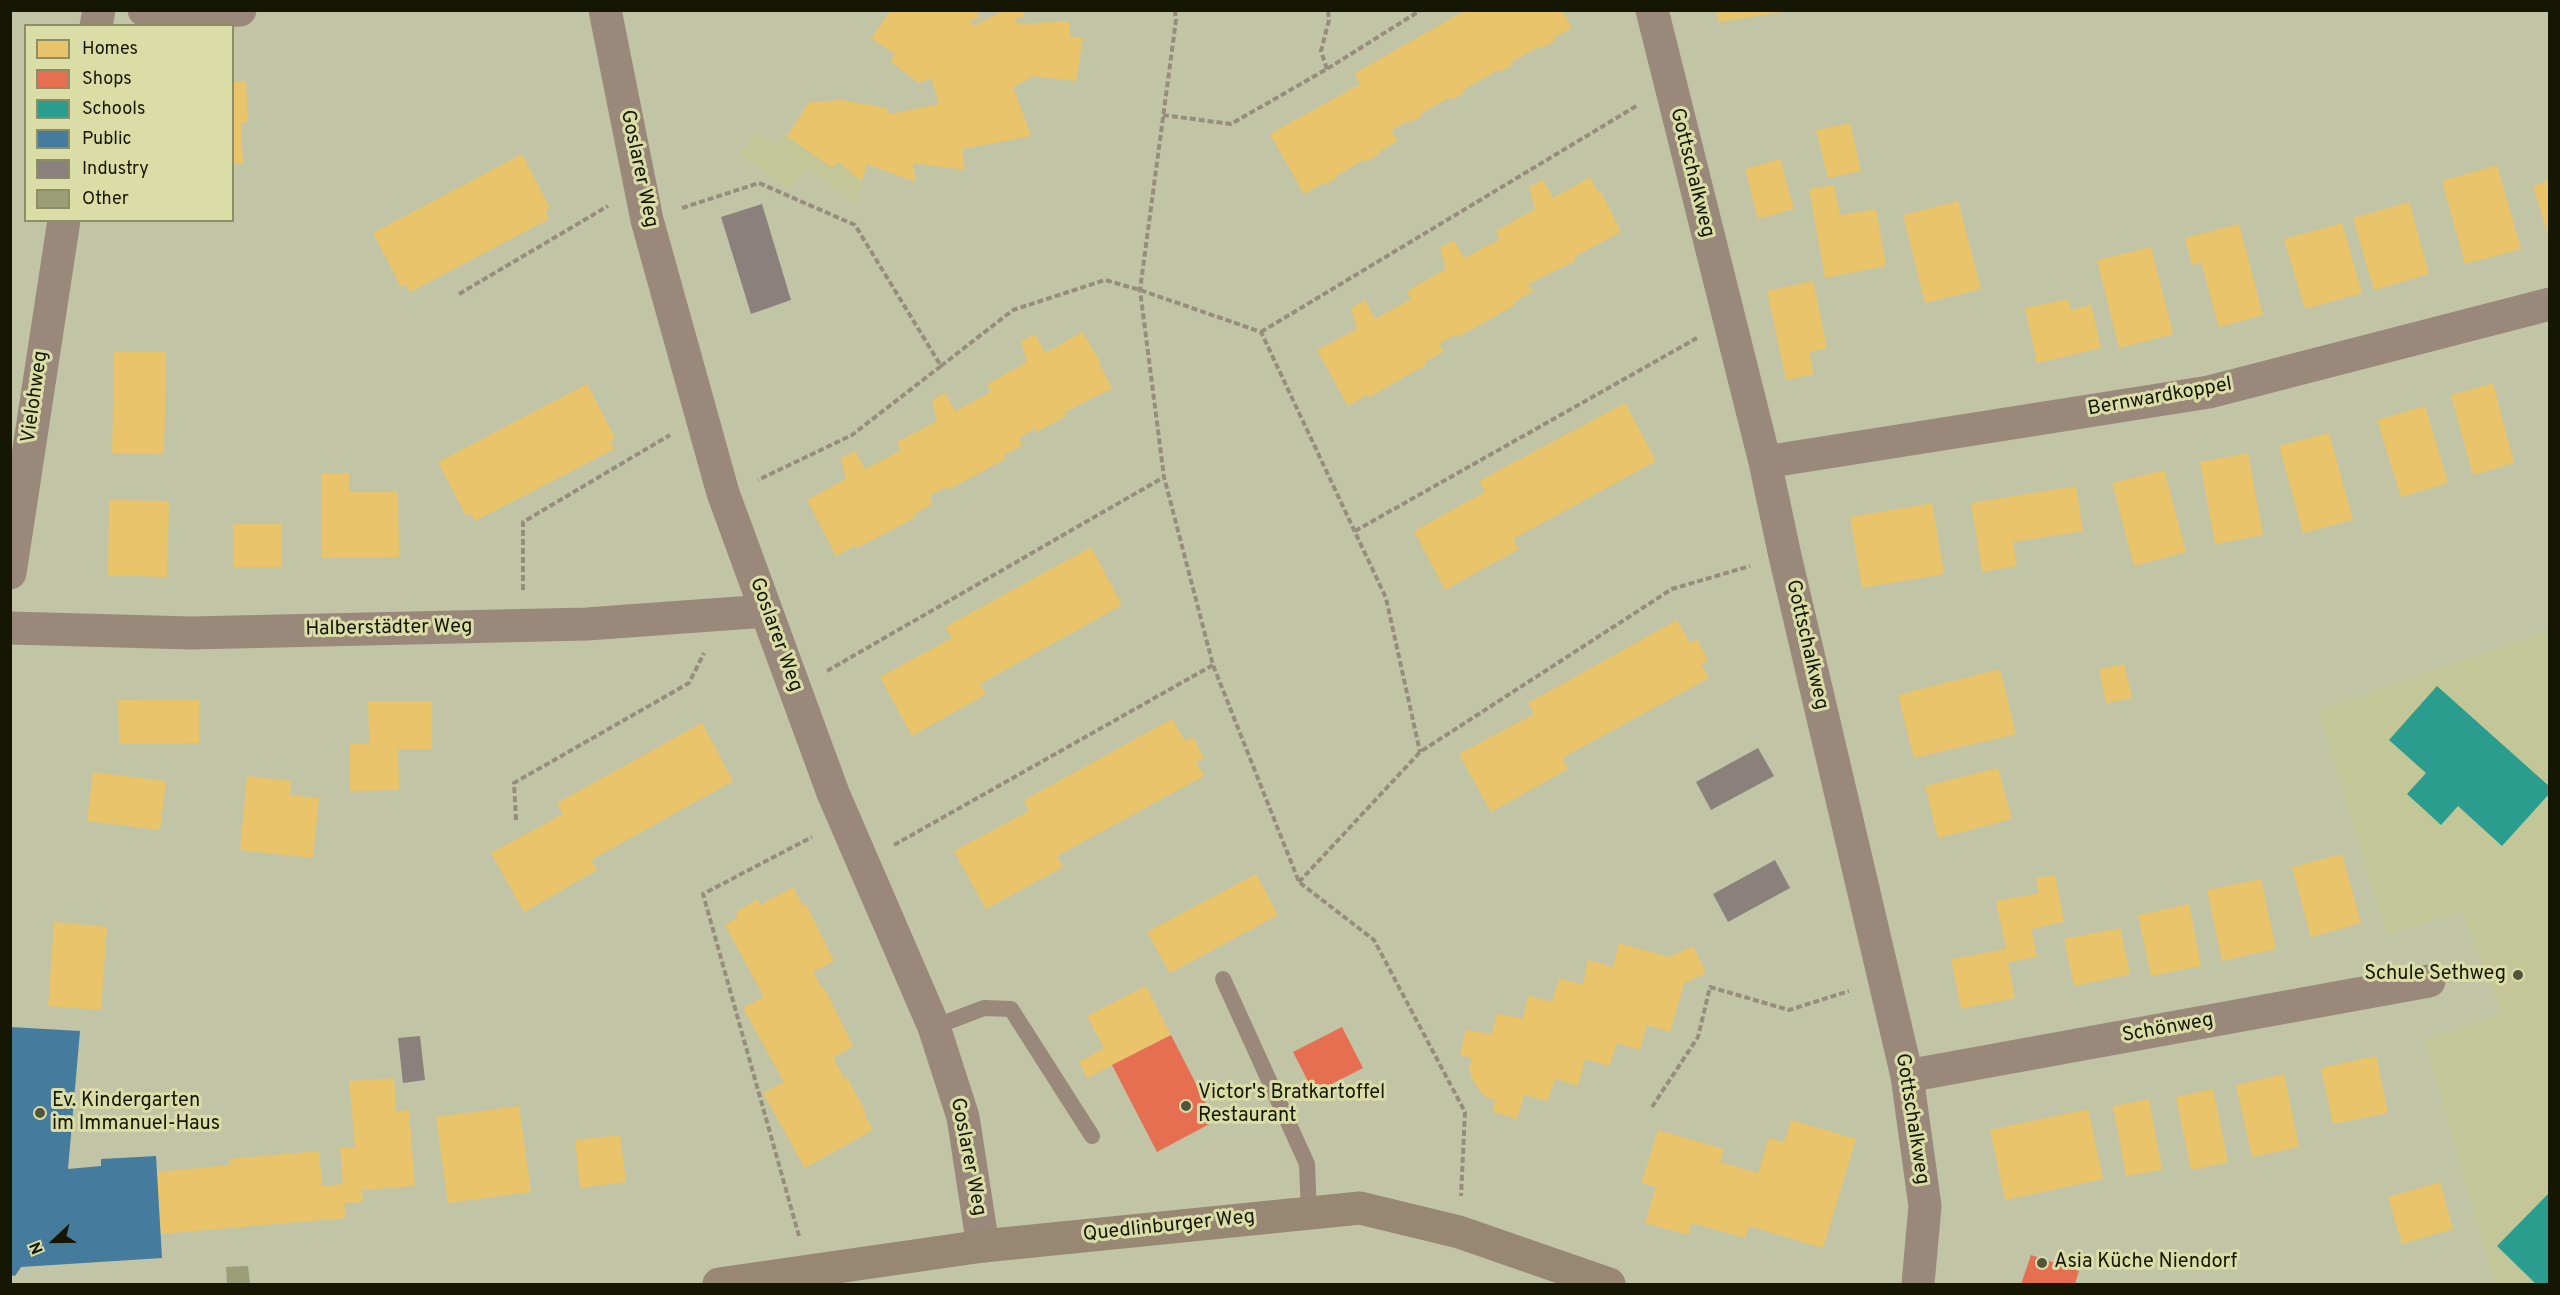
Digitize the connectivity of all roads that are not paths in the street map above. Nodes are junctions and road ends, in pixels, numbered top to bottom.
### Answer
1 (144, 10) edge
2 (240, 10) edge
3 (605, 10) edge
4 (1652, 10) edge
5 (64, 222) edge
6 (2550, 304) edge
7 (1765, 462) junction
8 (10, 573) edge
9 (766, 611) junction
10 (10, 628) edge
11 (1223, 979) dead end
12 (2429, 981) dead end
13 (934, 1027) junction
14 (1907, 1076) junction
15 (1092, 1136) dead end
16 (1309, 1213) junction
17 (983, 1246) junction
18 (719, 1284) edge
19 (1609, 1284) edge
20 (1918, 1284) edge

1 - 2 street
3 - 9 street, Goslarer Weg
4 - 7 street, Gottschalkweg
5 - 8 street, Vielohweg
6 - 7 street, Bernwardkoppel
7 - 14 street, Gottschalkweg
9 - 10 street, Halberstädter Weg
9 - 13 street, Goslarer Weg
11 - 16 lane
12 - 14 street, Schönweg
13 - 15 lane
13 - 17 street, Goslarer Weg
14 - 20 street, Gottschalkweg
16 - 17 street, Quedlinburger Weg
16 - 19 street, Quedlinburger Weg
17 - 18 street, Quedlinburger Weg

